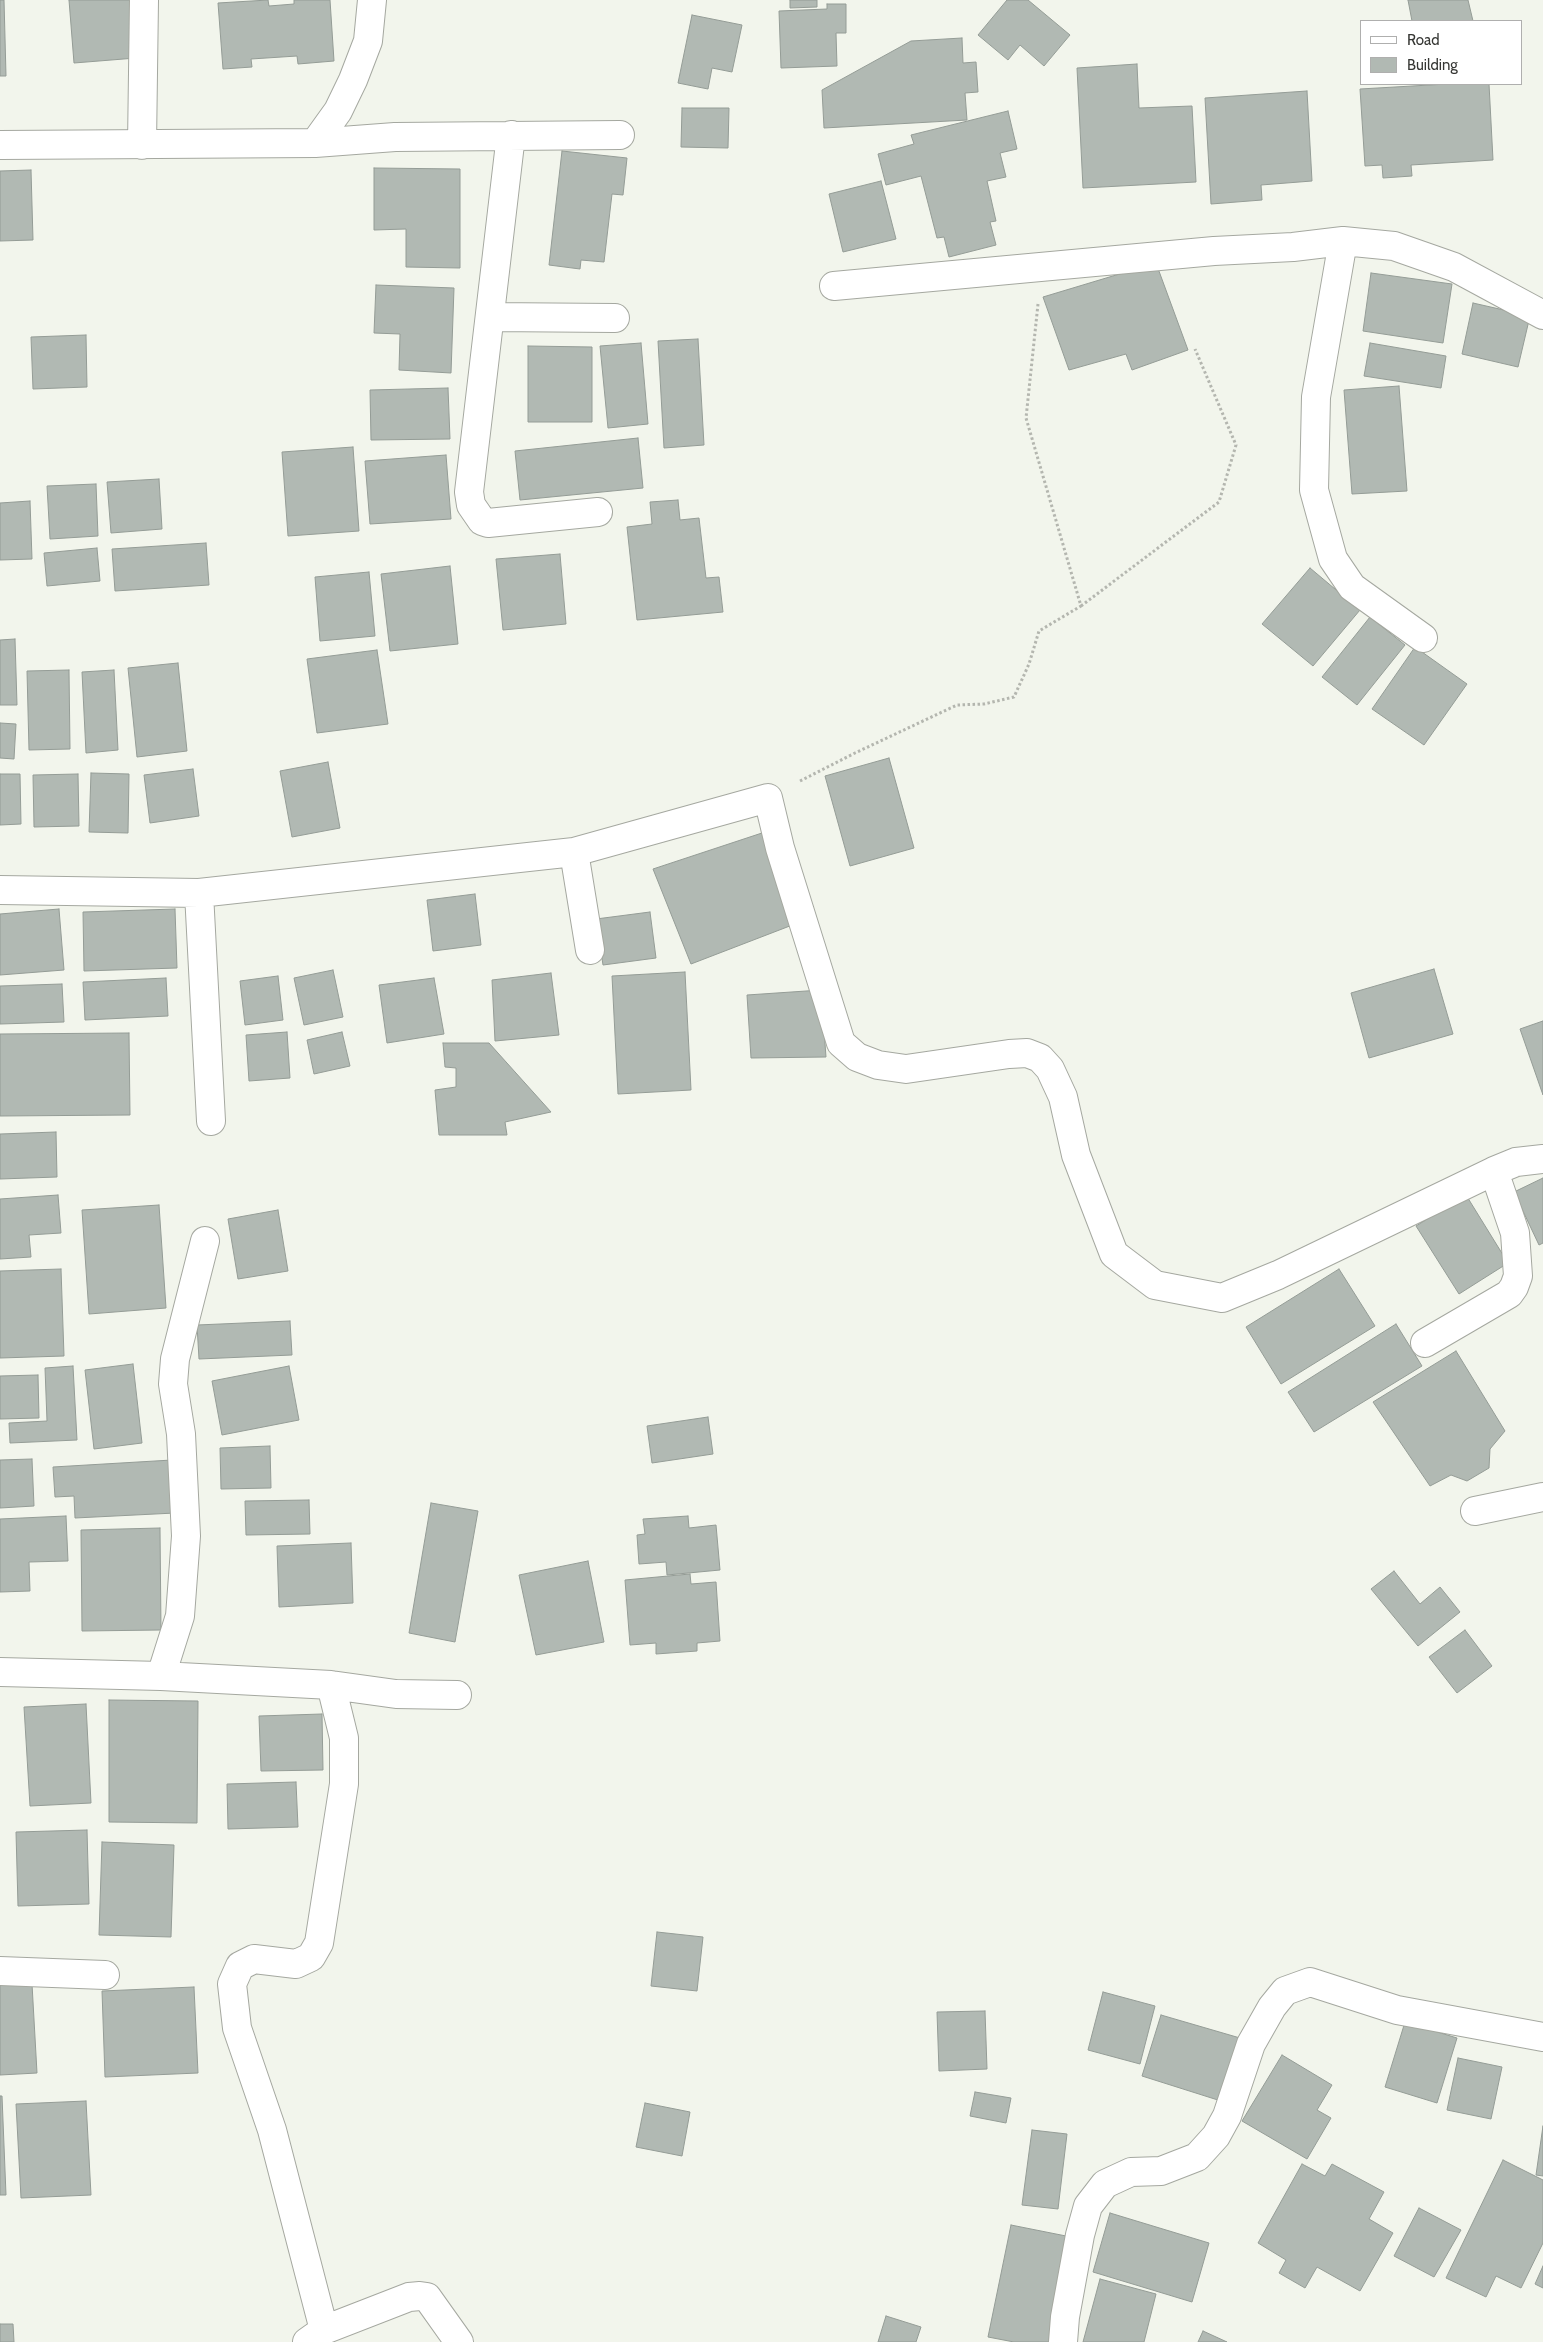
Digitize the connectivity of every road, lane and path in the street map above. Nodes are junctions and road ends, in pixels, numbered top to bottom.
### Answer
1 (144, 0) edge
2 (372, 0) edge
3 (511, 135) junction
4 (620, 135) dead end
5 (315, 143) junction
6 (0, 145) edge
7 (142, 145) junction
8 (1343, 241) junction
9 (1042, 267) junction
10 (834, 286) dead end
11 (490, 316) junction
12 (1543, 316) edge
13 (615, 318) dead end
14 (1195, 349) dead end
15 (598, 512) dead end
16 (1081, 606) junction
17 (1423, 638) dead end
18 (768, 798) junction
19 (574, 852) junction
20 (0, 890) edge
21 (199, 894) junction
22 (590, 950) dead end
23 (211, 1121) dead end
24 (1543, 1159) edge
25 (1494, 1171) junction
26 (205, 1241) dead end
27 (1425, 1343) dead end
28 (1543, 1496) edge
29 (1474, 1512) dead end
30 (0, 1672) edge
31 (160, 1676) junction
32 (331, 1685) junction
33 (457, 1695) dead end
34 (0, 1971) edge
35 (105, 1975) dead end
36 (1543, 2037) edge
37 (316, 2336) edge
38 (459, 2342) edge
39 (1063, 2342) edge

1 - 7 street
2 - 5 street
3 - 4 street
3 - 5 street
3 - 11 street
5 - 7 street
6 - 7 street
8 - 9 street
8 - 12 street
8 - 17 street
9 - 10 street
9 - 16 path
11 - 13 street
11 - 15 street
14 - 16 path
16 - 18 path
18 - 19 street
18 - 25 street
19 - 21 street
19 - 22 street
20 - 21 street
21 - 23 street
24 - 25 street
25 - 27 street
26 - 31 street
28 - 29 street
30 - 31 street
31 - 32 street
32 - 33 street
32 - 37 street
34 - 35 street
36 - 39 street
37 - 38 street

